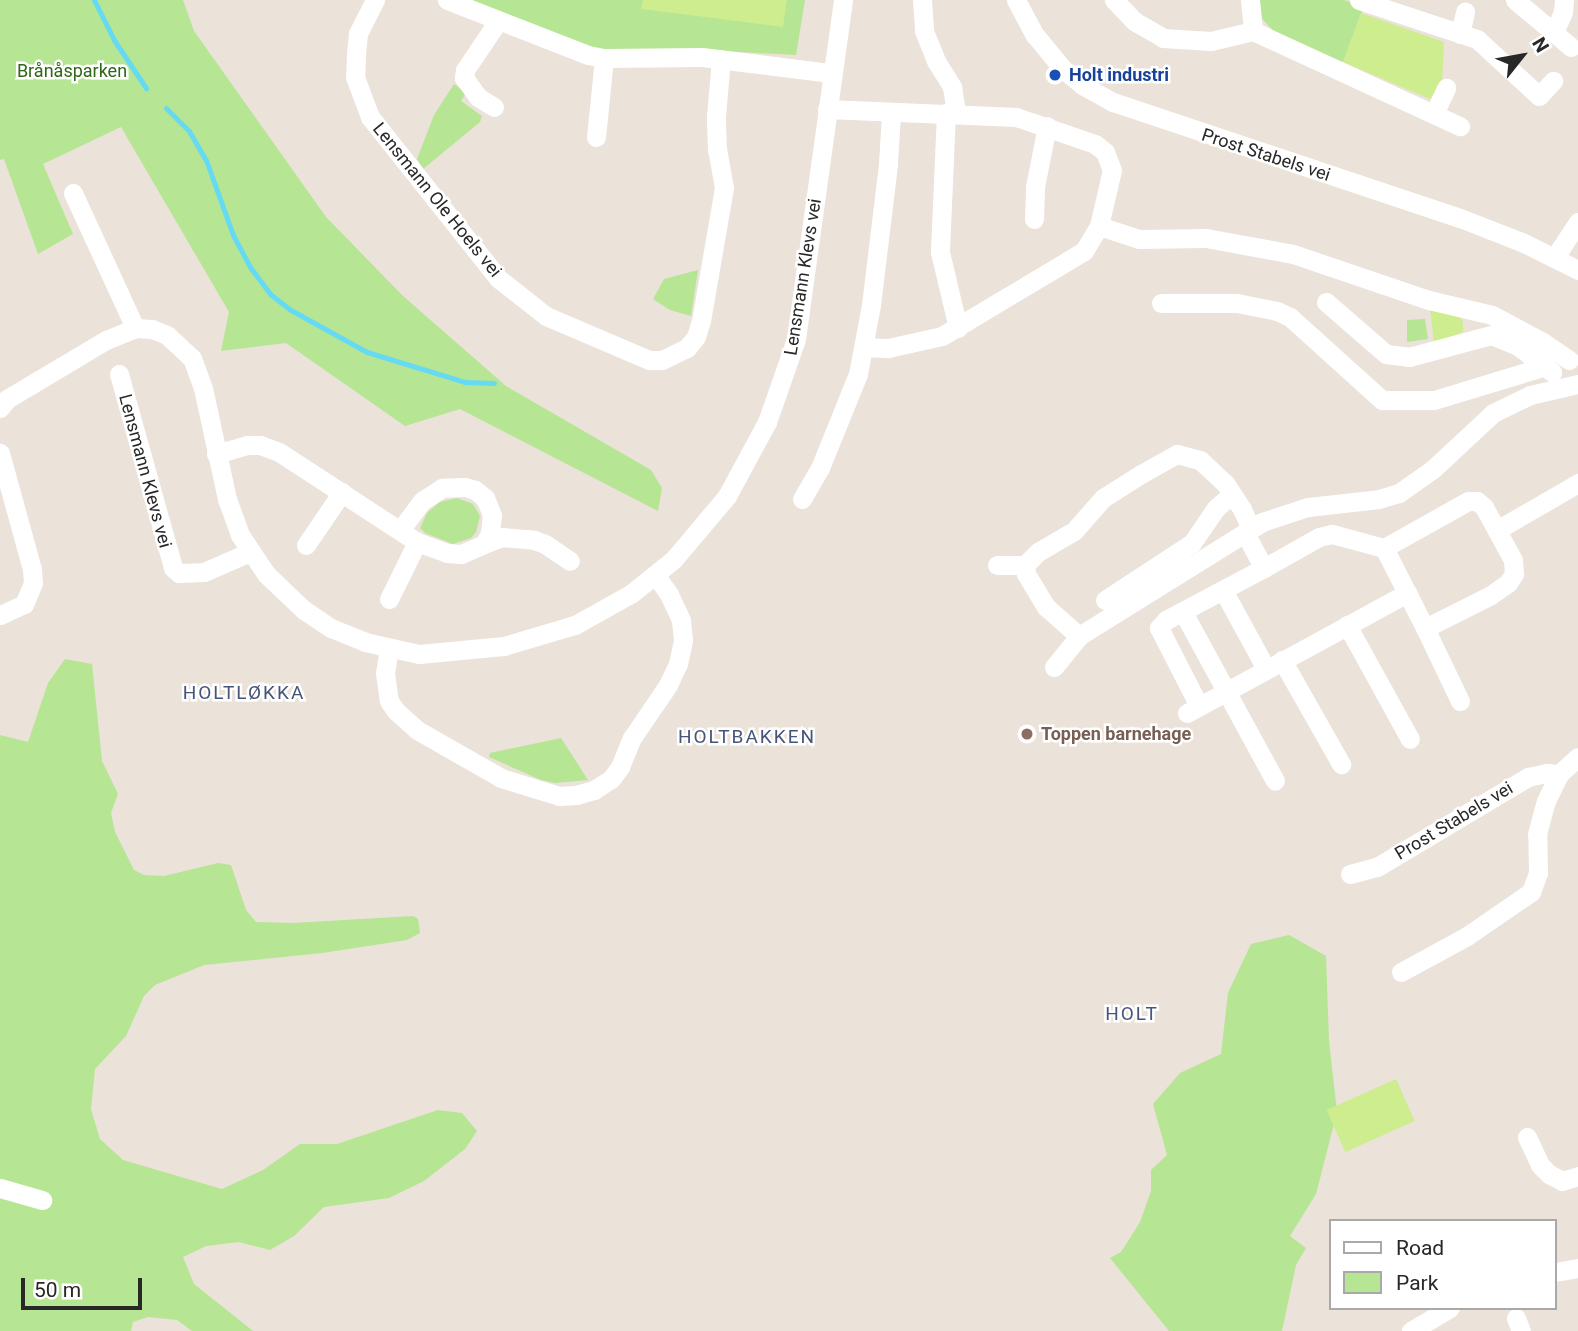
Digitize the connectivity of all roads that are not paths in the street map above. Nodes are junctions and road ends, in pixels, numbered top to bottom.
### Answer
1 (375, 0) edge
2 (447, 0) edge
3 (843, 0) edge
4 (922, 0) edge
5 (1016, 0) edge
6 (1114, 0) edge
7 (1250, 0) edge
8 (1359, 0) edge
9 (1515, 0) edge
10 (1564, 0) edge
11 (1465, 12) dead end
12 (498, 21) junction
13 (1253, 32) junction
14 (1554, 33) junction
15 (1460, 34) junction
16 (1571, 47) dead end
17 (604, 58) junction
18 (720, 59) junction
19 (831, 73) junction
20 (1553, 81) dead end
21 (1446, 88) dead end
22 (494, 107) dead end
23 (827, 110) junction
24 (951, 113) junction
25 (891, 114) junction
26 (1434, 114) junction
27 (1047, 127) junction
28 (1460, 127) dead end
29 (596, 137) dead end
30 (73, 193) dead end
31 (1034, 219) dead end
32 (1578, 222) edge
33 (1099, 226) junction
34 (1555, 257) junction
35 (1578, 270) edge
36 (1326, 302) dead end
37 (1161, 303) dead end
38 (1468, 310) junction
39 (135, 328) junction
40 (958, 328) junction
41 (1471, 338) junction
42 (864, 347) junction
43 (1569, 360) dead end
44 (1546, 366) junction
45 (119, 374) dead end
46 (1573, 385) edge
47 (2, 397) edge
48 (0, 453) edge
49 (216, 454) junction
50 (1578, 483) edge
51 (342, 492) junction
52 (1232, 494) junction
53 (802, 499) dead end
54 (401, 529) junction
55 (1497, 530) junction
56 (1248, 531) junction
57 (417, 542) junction
58 (484, 544) junction
59 (306, 545) dead end
60 (1384, 548) junction
61 (250, 552) junction
62 (570, 561) dead end
63 (997, 565) dead end
64 (1025, 565) junction
65 (1264, 568) junction
66 (656, 576) junction
67 (1223, 590) junction
68 (1407, 593) junction
69 (389, 599) dead end
70 (1105, 600) dead end
71 (1183, 612) junction
72 (0, 615) edge
73 (1347, 625) junction
74 (1424, 628) junction
75 (1079, 636) junction
76 (389, 648) junction
77 (1274, 665) junction
78 (1054, 667) dead end
79 (1226, 691) junction
80 (1460, 701) dead end
81 (1410, 738) dead end
82 (1578, 757) edge
83 (1341, 764) dead end
84 (1559, 774) junction
85 (1275, 781) dead end
86 (1350, 874) dead end
87 (1401, 972) dead end
88 (1527, 1137) dead end
89 (1578, 1176) edge
90 (0, 1188) edge
91 (42, 1200) dead end
92 (1578, 1268) edge
93 (1557, 1272) edge
94 (1447, 1310) edge
95 (1411, 1331) edge

1 - 18 street, Lensmann Ole Hoels vei
2 - 12 street
3 - 19 street, Lensmann Klevs vei
4 - 24 street
5 - 34 street, Prost Stabels vei
6 - 13 street
7 - 13 street
8 - 15 street
9 - 14 street
10 - 14 street
11 - 15 street
12 - 17 street
12 - 22 street
13 - 26 street
14 - 16 street
15 - 20 street
17 - 18 street
17 - 29 street
18 - 19 street
19 - 23 street, Lensmann Klevs vei
21 - 26 street
23 - 25 street
23 - 66 street, Lensmann Klevs vei
24 - 25 street
24 - 27 street
24 - 40 street
25 - 42 street
26 - 28 street
27 - 31 street
27 - 33 street
30 - 39 street
32 - 34 street
33 - 38 street
33 - 40 street
34 - 35 street, Prost Stabels vei
36 - 41 street
37 - 44 street
38 - 41 street
38 - 43 street
39 - 47 street
39 - 49 street, Lensmann Klevs vei
40 - 42 street
41 - 44 street
42 - 53 street
44 - 46 street
45 - 61 street, Lensmann Klevs vei
46 - 56 street
48 - 72 street
49 - 51 street
49 - 61 street, Lensmann Klevs vei
50 - 55 street
51 - 54 street
51 - 59 street
52 - 56 street
52 - 64 street
52 - 70 street
54 - 57 street
54 - 58 street
55 - 60 street
55 - 74 street
56 - 65 street
56 - 75 street
57 - 58 street
57 - 69 street
58 - 62 street
60 - 65 street
60 - 68 street
61 - 76 street, Lensmann Klevs vei
63 - 64 street
64 - 75 street
65 - 67 street
66 - 76 street, Lensmann Klevs vei
66 - 76 street
67 - 71 street
67 - 77 street
68 - 73 street
68 - 74 street
71 - 79 street
71 - 79 street
73 - 77 street
73 - 81 street
74 - 80 street
75 - 78 street
77 - 79 street
77 - 83 street
79 - 85 street
82 - 84 street
84 - 86 street, Prost Stabels vei
84 - 87 street
88 - 89 street
90 - 91 street
92 - 93 street
94 - 95 street

